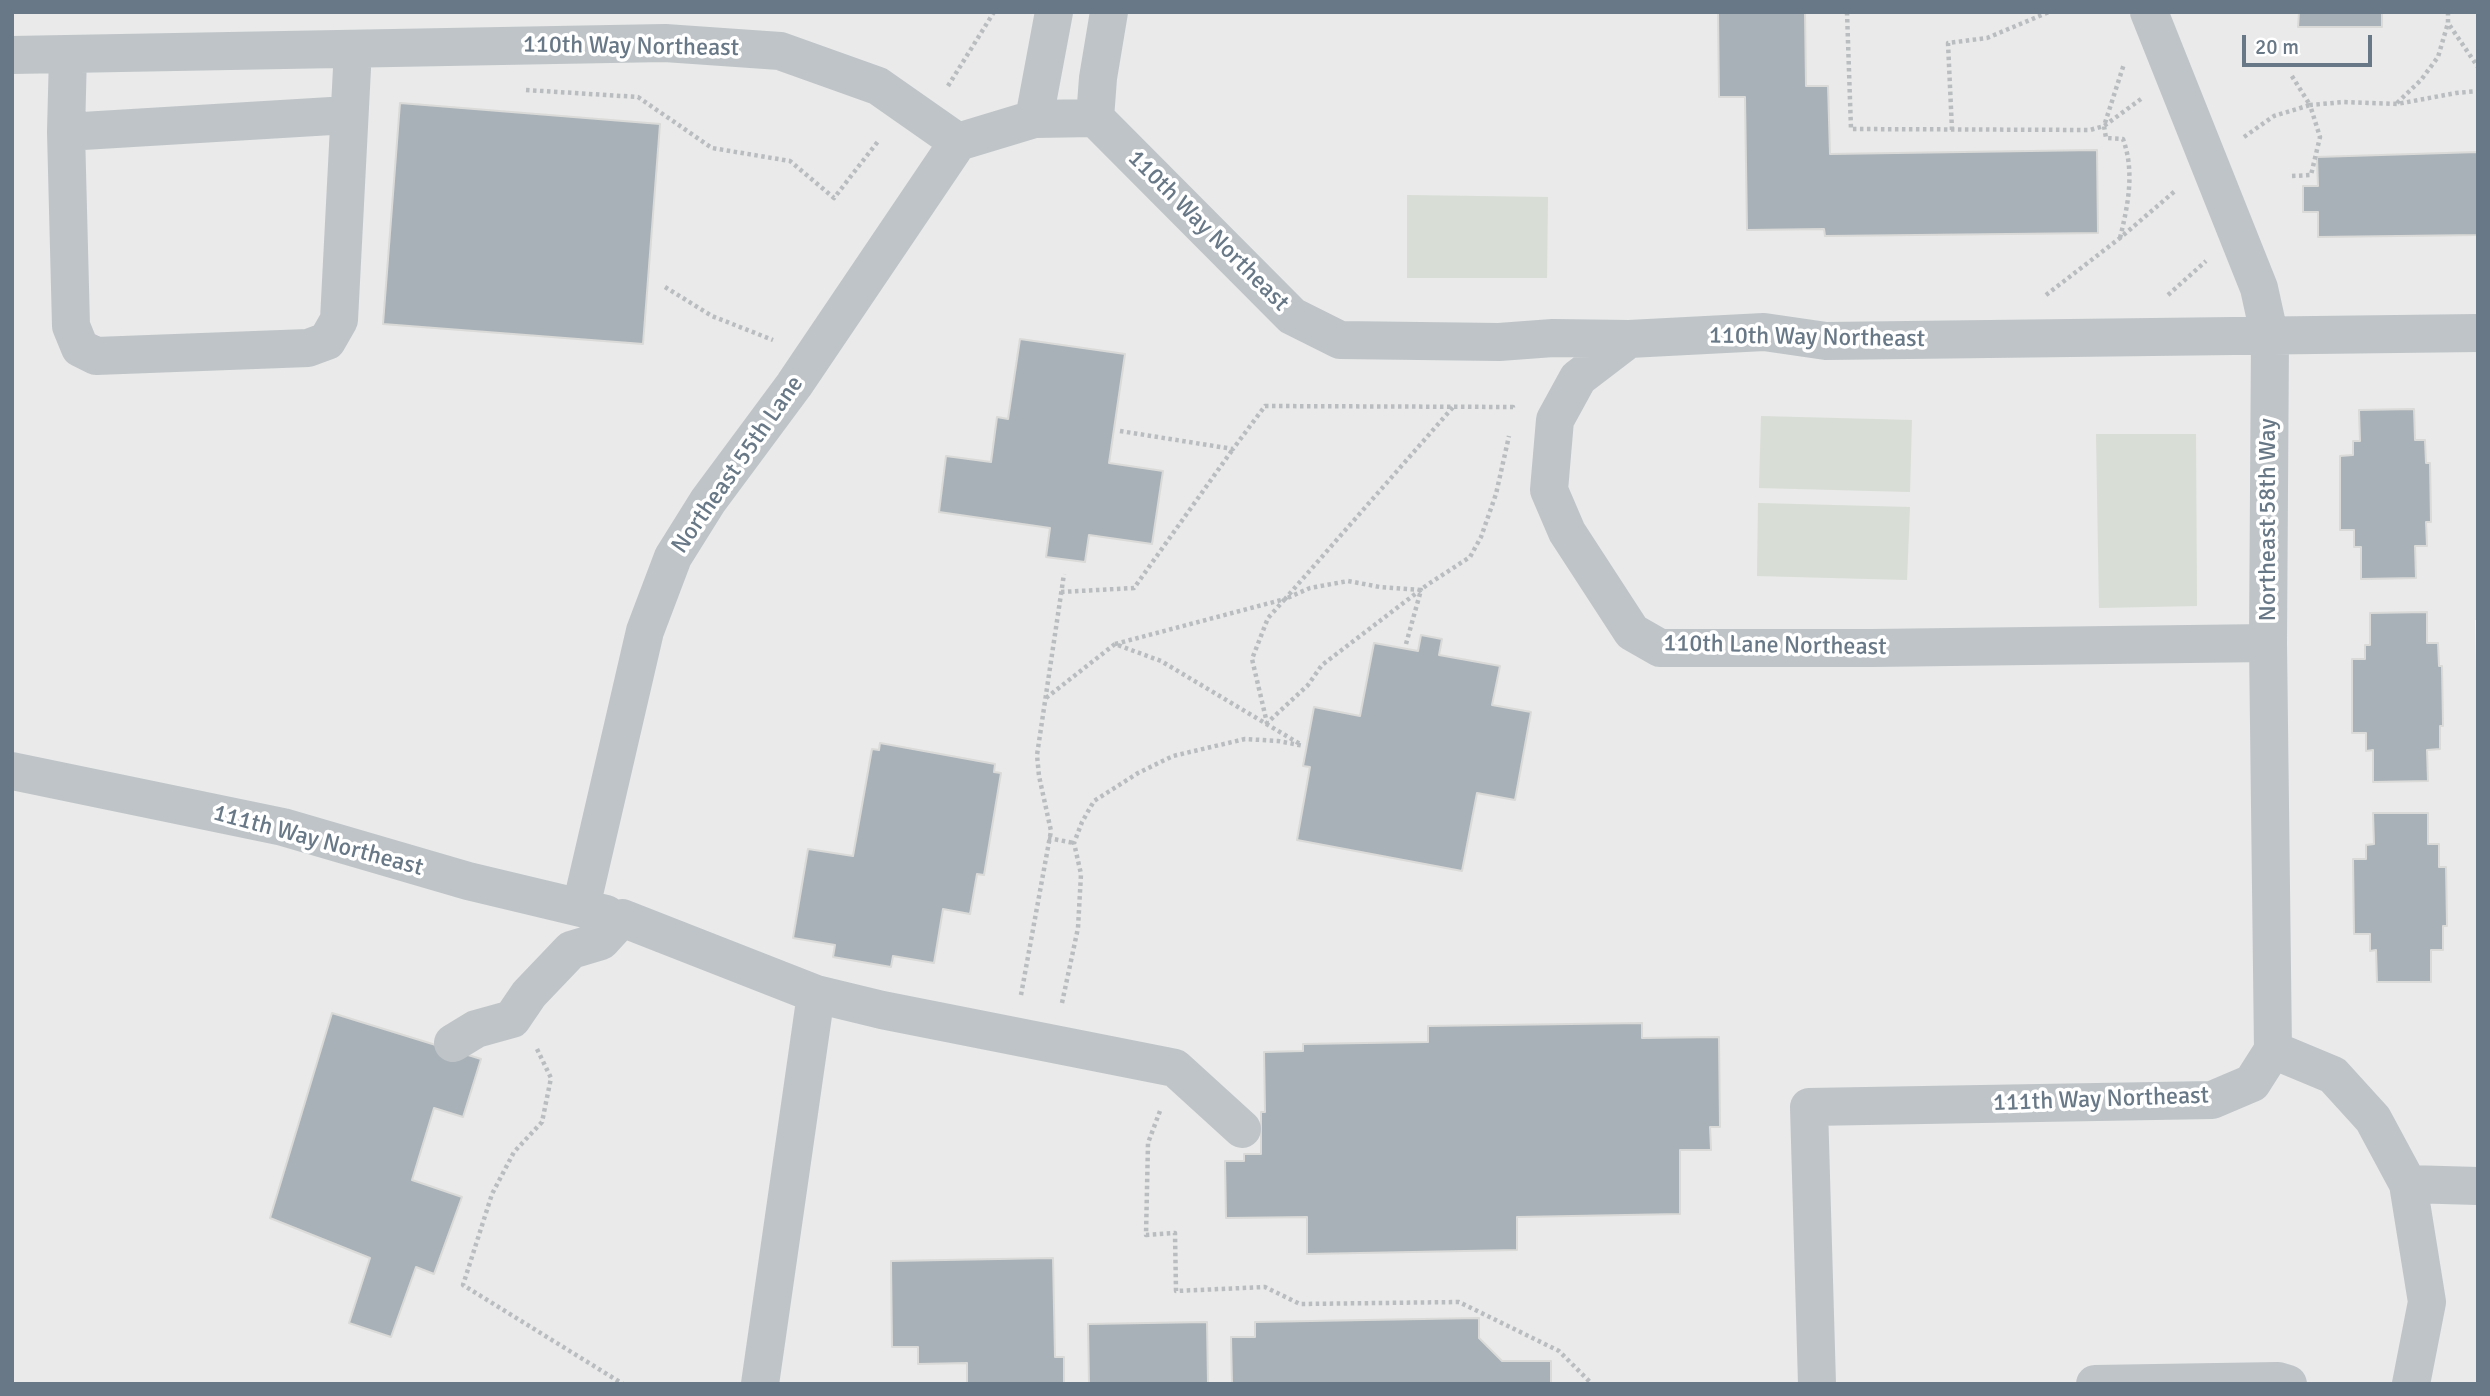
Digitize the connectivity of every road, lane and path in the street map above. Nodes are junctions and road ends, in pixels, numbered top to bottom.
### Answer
1 (994, 12) edge
2 (1054, 12) edge
3 (1109, 12) edge
4 (1847, 12) edge
5 (2049, 12) edge
6 (2149, 12) edge
7 (2448, 12) edge
8 (2448, 23) junction
9 (353, 49) junction
10 (68, 54) junction
11 (12, 55) edge
12 (2126, 59) dead end
13 (2478, 67) edge
14 (2290, 73) dead end
15 (517, 90) dead end
16 (2478, 91) edge
17 (944, 92) dead end
18 (2142, 99) dead end
19 (2397, 104) junction
20 (2310, 105) junction
21 (348, 115) junction
22 (1095, 118) junction
23 (1034, 119) junction
24 (2104, 126) junction
25 (1952, 130) junction
26 (66, 132) junction
27 (878, 140) dead end
28 (2237, 141) dead end
29 (958, 142) junction
30 (2292, 176) dead end
31 (2179, 187) dead end
32 (2120, 238) junction
33 (2207, 261) dead end
34 (665, 287) dead end
35 (2045, 296) dead end
36 (2160, 302) dead end
37 (2478, 333) edge
38 (2270, 338) junction
39 (1629, 339) junction
40 (784, 344) dead end
41 (1454, 406) junction
42 (1512, 417) dead end
43 (1512, 428) dead end
44 (1120, 431) dead end
45 (1233, 449) junction
46 (1064, 574) dead end
47 (1421, 590) junction
48 (1061, 592) junction
49 (1284, 599) junction
50 (2268, 643) junction
51 (1115, 644) junction
52 (1406, 644) dead end
53 (1046, 698) junction
54 (1267, 723) junction
55 (12, 771) edge
56 (1048, 838) junction
57 (1074, 843) junction
58 (581, 907) junction
59 (622, 918) junction
60 (816, 994) junction
61 (512, 1019) junction
62 (1014, 1037) junction
63 (453, 1043) dead end
64 (1055, 1044) junction
65 (2273, 1050) junction
66 (1242, 1129) dead end
67 (1148, 1143) dead end
68 (2408, 1184) junction
69 (2478, 1186) edge
70 (624, 1384) edge
71 (760, 1384) edge
72 (1592, 1384) edge
73 (1817, 1384) edge
74 (2095, 1384) edge
75 (2288, 1384) edge
76 (2410, 1384) edge

1 - 17 path
2 - 23 street
3 - 22 street
4 - 25 path
5 - 25 path
6 - 38 street, Northeast 58th Way
7 - 8 path
8 - 13 path
8 - 19 path
9 - 10 street, 110th Way Northeast
9 - 21 street
9 - 29 street, 110th Way Northeast
10 - 11 street, 110th Way Northeast
10 - 26 street
12 - 24 path
14 - 20 path
15 - 27 path
16 - 19 path
18 - 24 path
19 - 20 path
20 - 28 path
20 - 30 path
21 - 26 street
21 - 26 street
22 - 23 street
22 - 39 street, 110th Way Northeast
23 - 29 street
24 - 25 path
24 - 32 path
29 - 58 street, Northeast 55th Lane
31 - 32 path
32 - 35 path
33 - 36 path
34 - 40 path
37 - 38 street, 110th Way Northeast
38 - 39 street, 110th Way Northeast
38 - 50 street, Northeast 58th Way
39 - 50 street, 110th Lane Northeast
41 - 42 path
41 - 45 path
41 - 49 path
43 - 47 path
44 - 45 path
45 - 48 path
46 - 48 path
47 - 49 path
47 - 52 path
47 - 54 path
48 - 53 path
49 - 51 path
49 - 54 path
50 - 65 street, Northeast 58th Way
51 - 53 path
51 - 54 path
53 - 56 path
54 - 57 path
55 - 58 street, 111th Way Northeast
56 - 57 path
56 - 62 path
57 - 64 path
58 - 59 street, 111th Way Northeast
59 - 60 street, 111th Way Northeast
59 - 61 street
60 - 62 street, 111th Way Northeast
60 - 71 street
61 - 63 street
61 - 70 path
62 - 64 street, 111th Way Northeast
64 - 66 street, 111th Way Northeast
65 - 68 street
65 - 73 street, 111th Way Northeast
67 - 72 path
68 - 69 street
68 - 76 street
74 - 75 street

